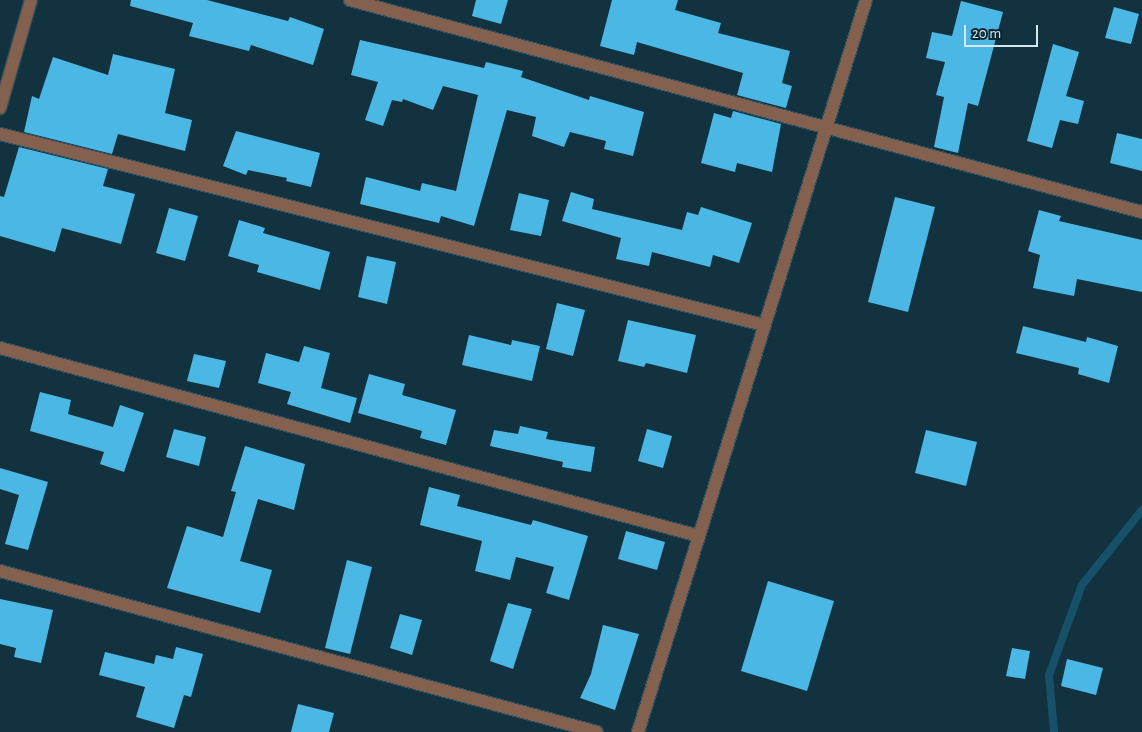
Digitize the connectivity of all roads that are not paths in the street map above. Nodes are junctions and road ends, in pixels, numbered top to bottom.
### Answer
1 (31, 0) edge
2 (350, 0) edge
3 (866, 0) edge
4 (0, 108) edge
5 (827, 125) junction
6 (0, 134) edge
7 (1142, 212) edge
8 (764, 325) junction
9 (0, 348) edge
10 (699, 536) junction
11 (0, 572) edge
12 (597, 732) edge
13 (638, 732) edge

1 - 4 street
2 - 5 street
3 - 5 street
5 - 7 street
5 - 8 street
6 - 8 street
8 - 10 street
9 - 10 street
10 - 13 street
11 - 12 street

